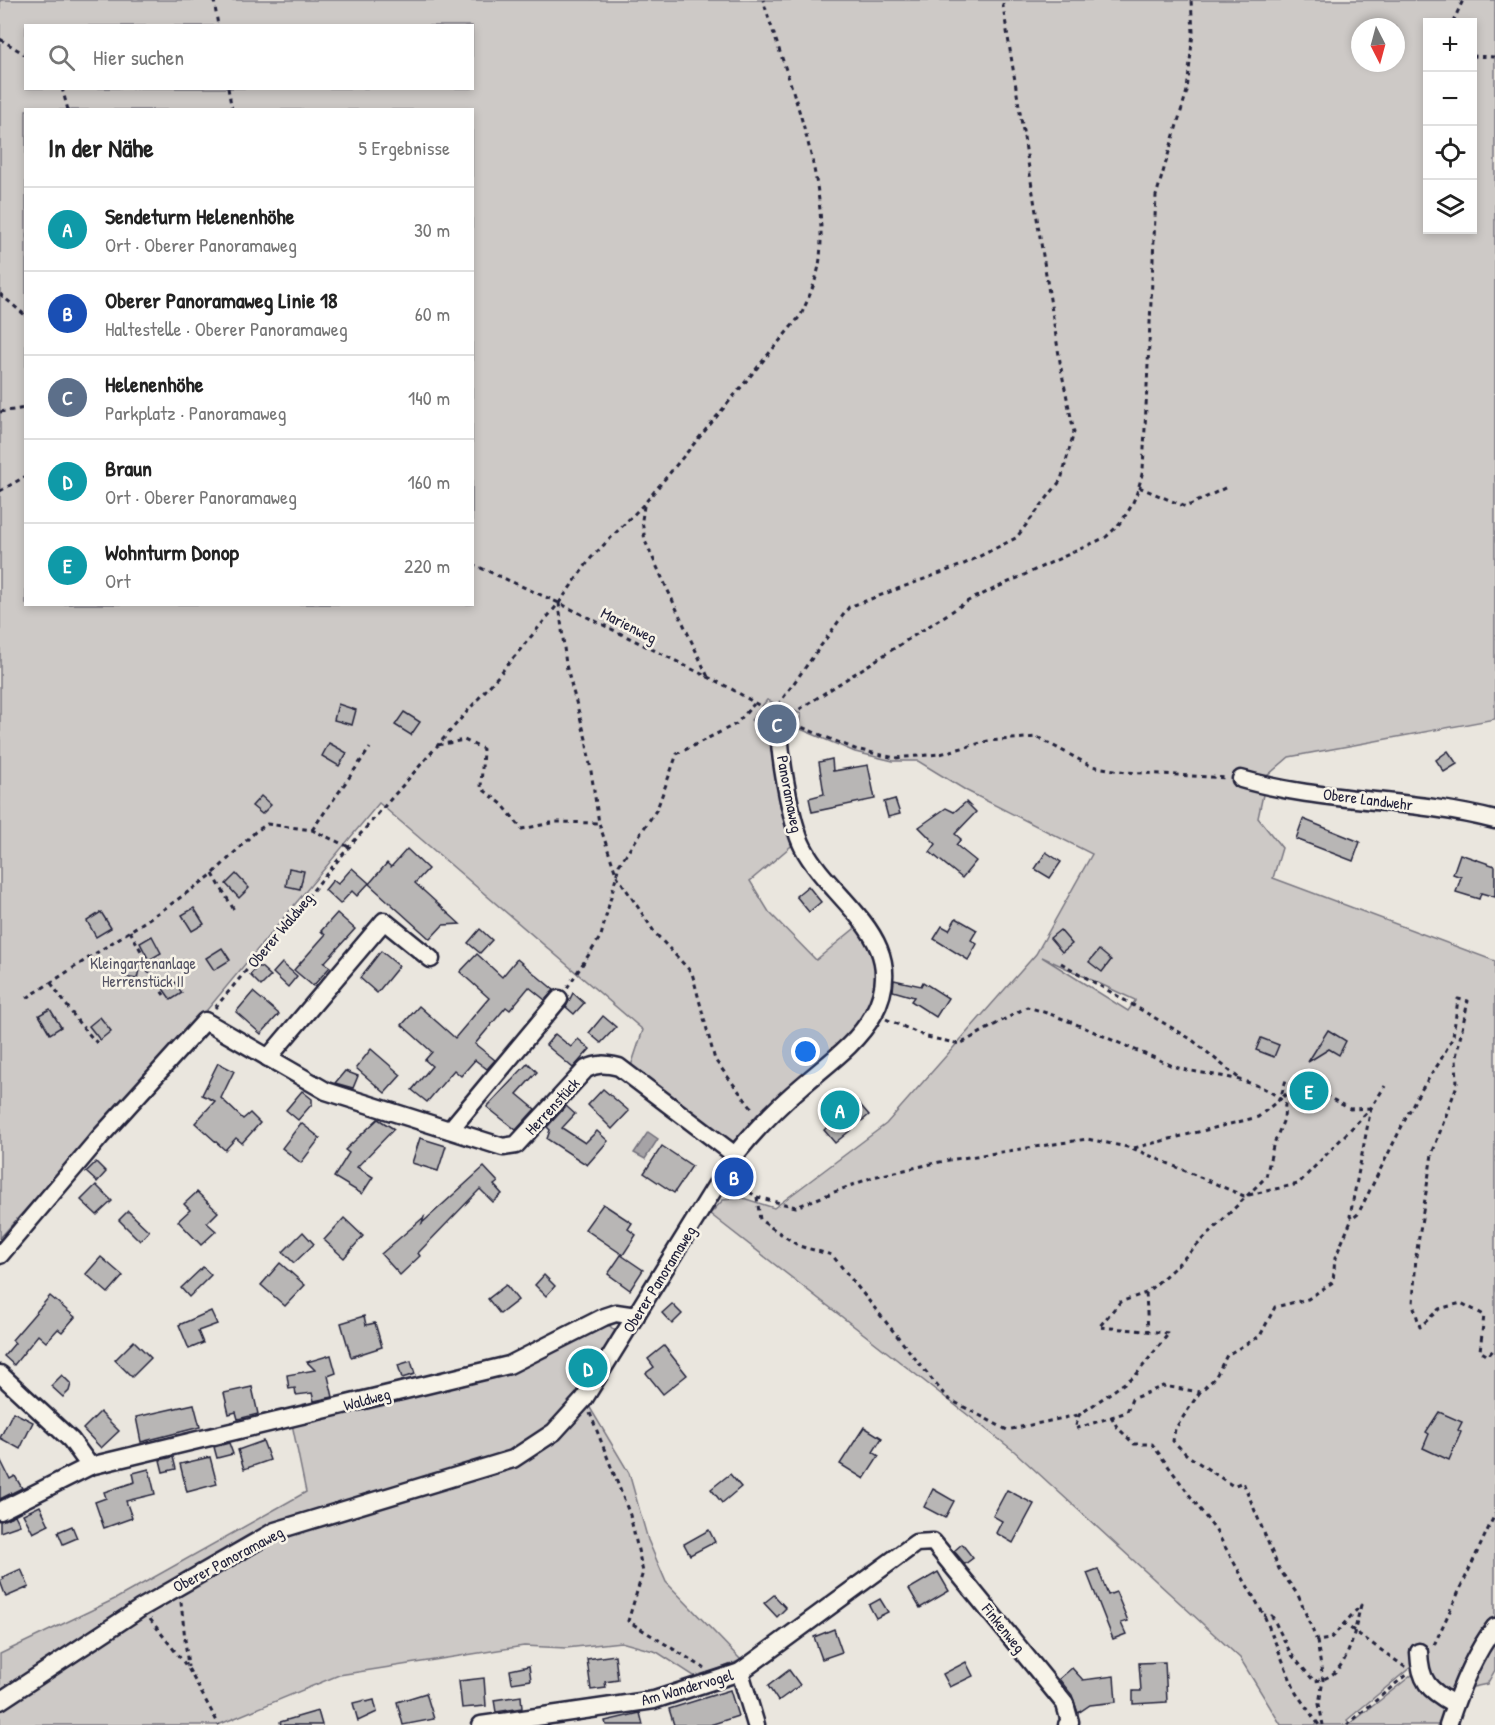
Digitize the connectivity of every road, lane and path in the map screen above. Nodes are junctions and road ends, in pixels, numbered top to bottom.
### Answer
1 (214, 0) edge
2 (763, 0) edge
3 (1002, 0) edge
4 (1191, 0) edge
5 (1464, 0) edge
6 (1455, 18) edge
7 (218, 24) edge
8 (0, 39) edge
9 (24, 54) edge
10 (1477, 56) edge
11 (1495, 57) edge
12 (63, 90) edge
13 (228, 90) edge
14 (67, 108) edge
15 (232, 108) edge
16 (0, 294) edge
17 (24, 313) edge
18 (24, 408) edge
19 (0, 412) edge
20 (24, 477) edge
21 (1227, 487) dead end
22 (1139, 488) junction
23 (0, 491) edge
24 (644, 504) junction
25 (474, 565) edge
26 (559, 603) junction
27 (708, 678) junction
28 (754, 704) junction
29 (776, 717) junction
30 (438, 745) junction
31 (370, 748) dead end
32 (1241, 779) joint
33 (1495, 820) edge
34 (599, 823) junction
35 (312, 830) junction
36 (349, 847) junction
37 (813, 862) joint
38 (213, 873) junction
39 (616, 874) junction
40 (234, 910) dead end
41 (130, 931) junction
42 (431, 959) dead end
43 (1061, 963) dead end
44 (51, 983) junction
45 (164, 995) dead end
46 (27, 999) dead end
47 (559, 999) joint
48 (205, 1021) junction
49 (894, 1023) dead end
50 (97, 1043) dead end
51 (268, 1058) junction
52 (1287, 1077) dead end
53 (1243, 1081) junction
54 (1385, 1086) dead end
55 (1281, 1099) junction
56 (1371, 1108) junction
57 (762, 1122) junction
58 (450, 1130) junction
59 (1132, 1148) junction
60 (735, 1155) junction
61 (742, 1187) dead end
62 (1244, 1196) junction
63 (757, 1197) junction
64 (1352, 1219) junction
65 (0, 1255) edge
66 (1146, 1293) junction
67 (636, 1316) junction
68 (1148, 1332) junction
69 (1495, 1348) edge
70 (0, 1374) edge
71 (1200, 1392) junction
72 (584, 1399) junction
73 (1079, 1415) junction
74 (1111, 1416) junction
75 (90, 1466) junction
76 (0, 1510) edge
77 (1495, 1514) edge
78 (924, 1541) joint
79 (180, 1585) junction
80 (141, 1608) junction
81 (1264, 1616) junction
82 (1343, 1623) junction
83 (1495, 1627) edge
84 (1354, 1629) junction
85 (1317, 1641) junction
86 (1419, 1659) joint
87 (188, 1668) junction
88 (740, 1672) junction
89 (721, 1679) junction
90 (1323, 1680) junction
91 (0, 1701) edge
92 (1455, 1704) junction
93 (219, 1725) edge
94 (481, 1725) edge
95 (756, 1725) edge
96 (1067, 1725) edge
97 (1321, 1725) edge
98 (1347, 1725) edge
99 (1448, 1725) edge

1 - 7 path
2 - 24 path, Oberer Waldweg
3 - 29 path
4 - 22 path
5 - 6 path
8 - 9 path
10 - 11 path
12 - 14 path
13 - 15 path
16 - 17 path
18 - 19 path
20 - 23 path
21 - 22 path
22 - 29 path
24 - 26 path, Oberer Waldweg
24 - 27 path
25 - 26 path, Marienweg
26 - 27 path, Marienweg
26 - 30 path, Oberer Waldweg
26 - 34 path
27 - 28 path, Marienweg
28 - 29 path, Marienweg
28 - 39 path
29 - 32 path, Marienweg
29 - 37 street, Panoramaweg
30 - 34 path
30 - 36 path, Oberer Waldweg
31 - 35 path
32 - 33 street, Obere Landwehr
34 - 39 path
35 - 36 path
35 - 38 path
36 - 48 path, Oberer Waldweg
37 - 57 street, Oberer Panoramaweg
38 - 40 path
38 - 41 path
39 - 47 path
39 - 57 path
41 - 44 path
41 - 45 path
42 - 51 street
43 - 53 path
44 - 46 path
44 - 50 path
47 - 58 street
48 - 51 street, Herrenstück
48 - 65 street
49 - 53 path
51 - 58 street, Herrenstück
52 - 55 path
53 - 55 path
54 - 56 path
55 - 56 path
55 - 59 path
55 - 62 path
56 - 62 path
56 - 64 path
57 - 60 street, Oberer Panoramaweg
58 - 60 street, Herrenstück
59 - 62 path
59 - 63 path
60 - 67 street, Oberer Panoramaweg
61 - 63 path
62 - 66 path
63 - 73 path
64 - 69 path
64 - 71 path
66 - 68 path
66 - 68 path
67 - 72 street, Oberer Panoramaweg
67 - 75 street, Waldweg
68 - 73 path
70 - 75 street
71 - 74 path
71 - 85 path
72 - 79 street, Oberer Panoramaweg
72 - 89 path
73 - 74 path
74 - 81 path
75 - 76 street, Waldweg
77 - 86 path
78 - 88 street, Am Wandervogel
78 - 96 street, Finkenweg
79 - 80 street, Oberer Panoramaweg
79 - 87 path
80 - 87 path
80 - 91 street, Oberer Panoramaweg
81 - 90 path
81 - 97 path
82 - 84 path
82 - 84 path
82 - 85 path
83 - 92 street
84 - 90 path
84 - 98 path
85 - 90 path
86 - 92 street
87 - 93 path
88 - 89 street, Am Wandervogel
88 - 95 street
89 - 94 street, Am Wandervogel
90 - 97 path
92 - 99 street

